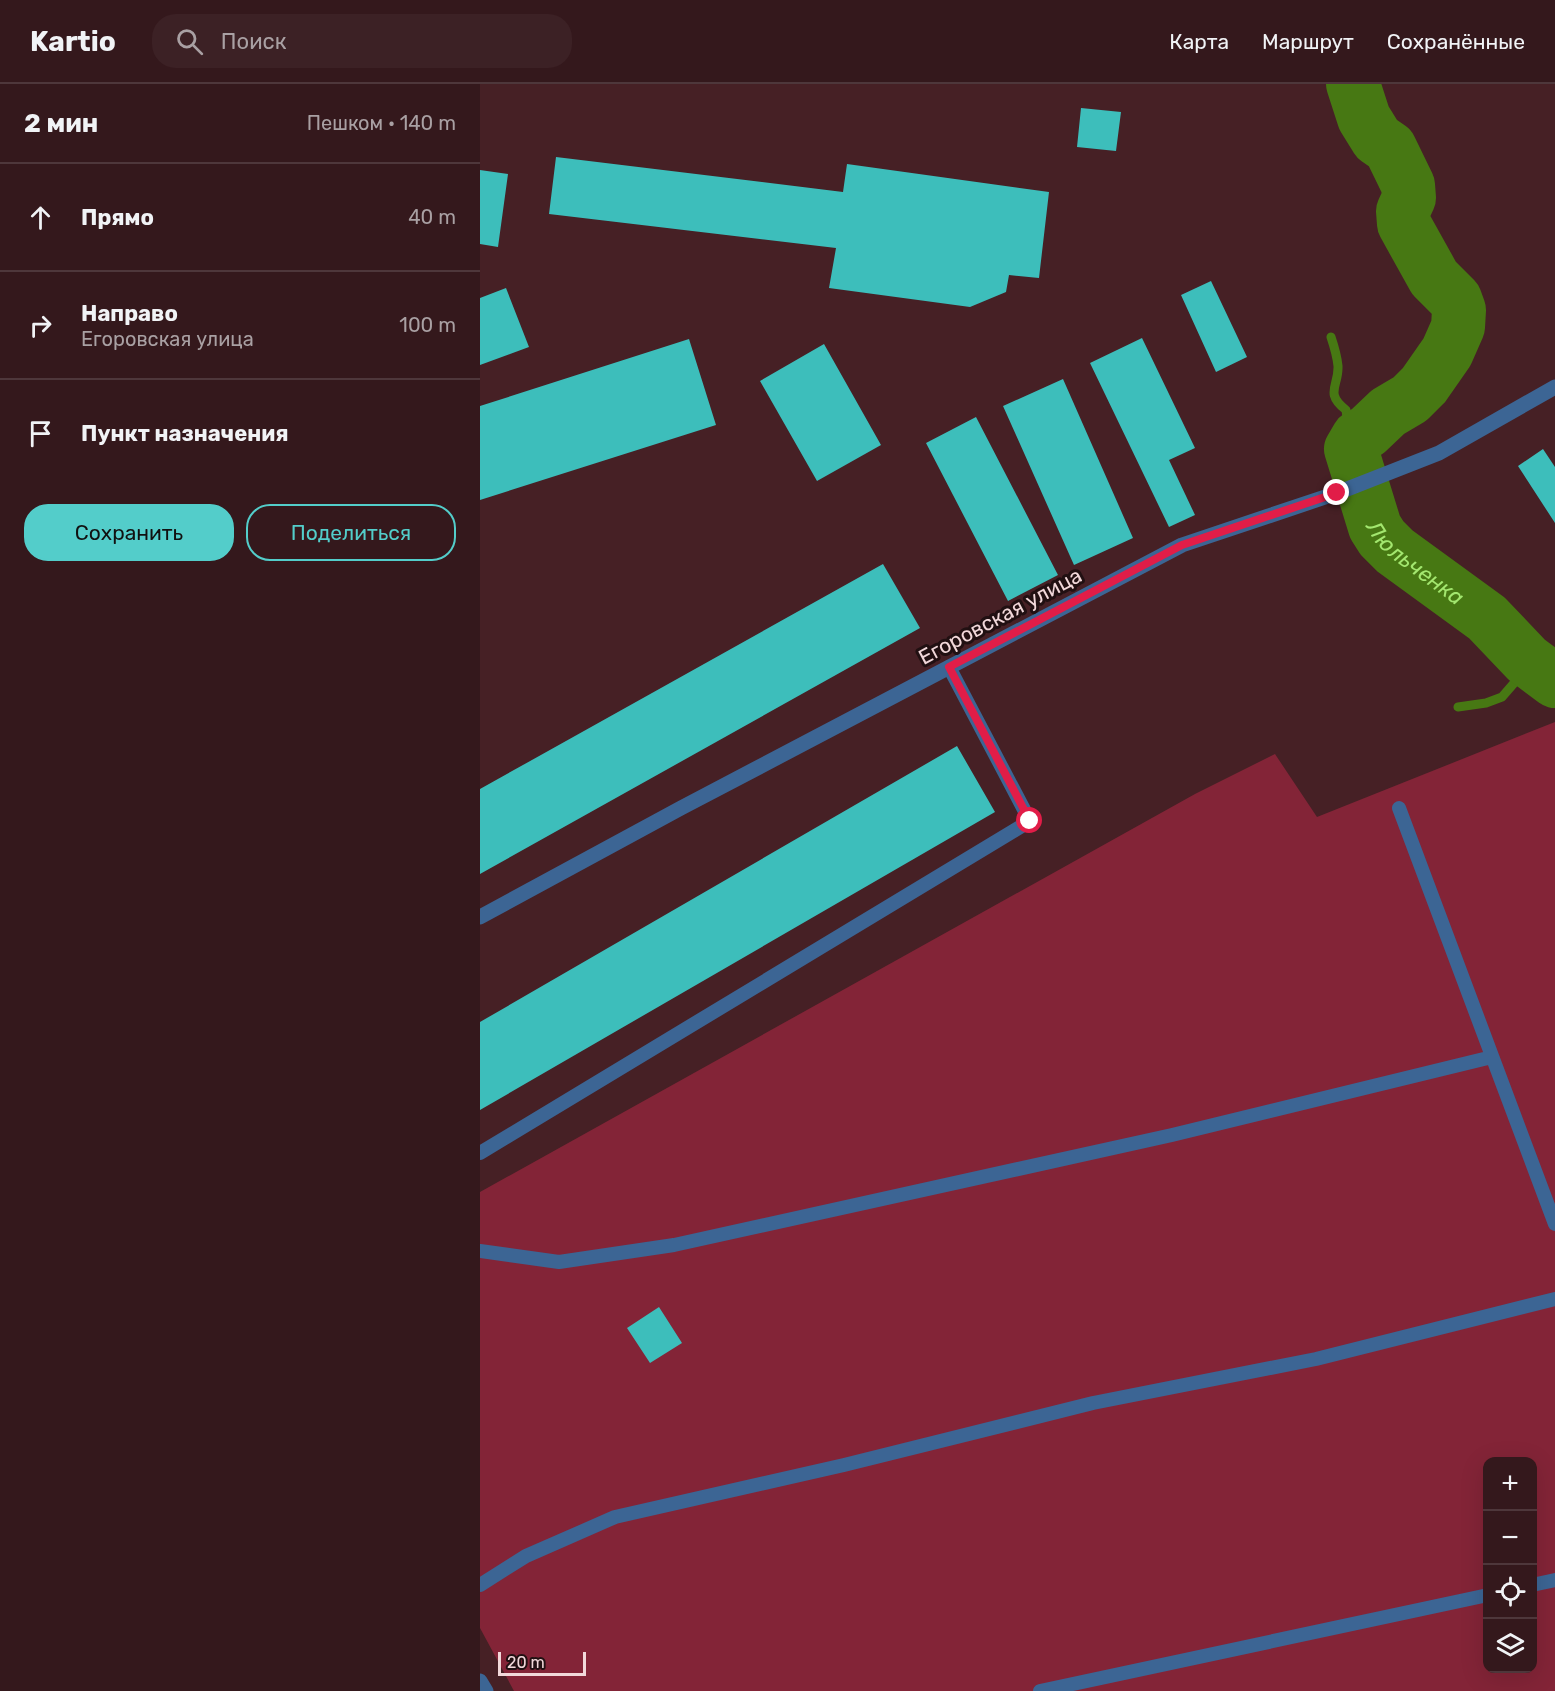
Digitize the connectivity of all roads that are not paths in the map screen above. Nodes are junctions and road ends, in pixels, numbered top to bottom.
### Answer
1 (1555, 387) edge
2 (949, 667) junction
3 (1399, 808) dead end
4 (480, 917) edge
5 (1492, 1057) junction
6 (480, 1154) edge
7 (1555, 1224) edge
8 (480, 1251) edge
9 (1555, 1299) edge
10 (1555, 1580) edge
11 (1537, 1584) edge
12 (480, 1585) edge
13 (1483, 1596) edge
14 (480, 1681) edge
15 (486, 1691) edge
16 (1040, 1691) edge

1 - 2 street, Егоровская улица
2 - 4 street, Егоровская улица
2 - 6 lane
3 - 5 lane
5 - 7 lane
5 - 8 lane
9 - 12 lane
10 - 11 lane
13 - 16 lane
14 - 15 street

